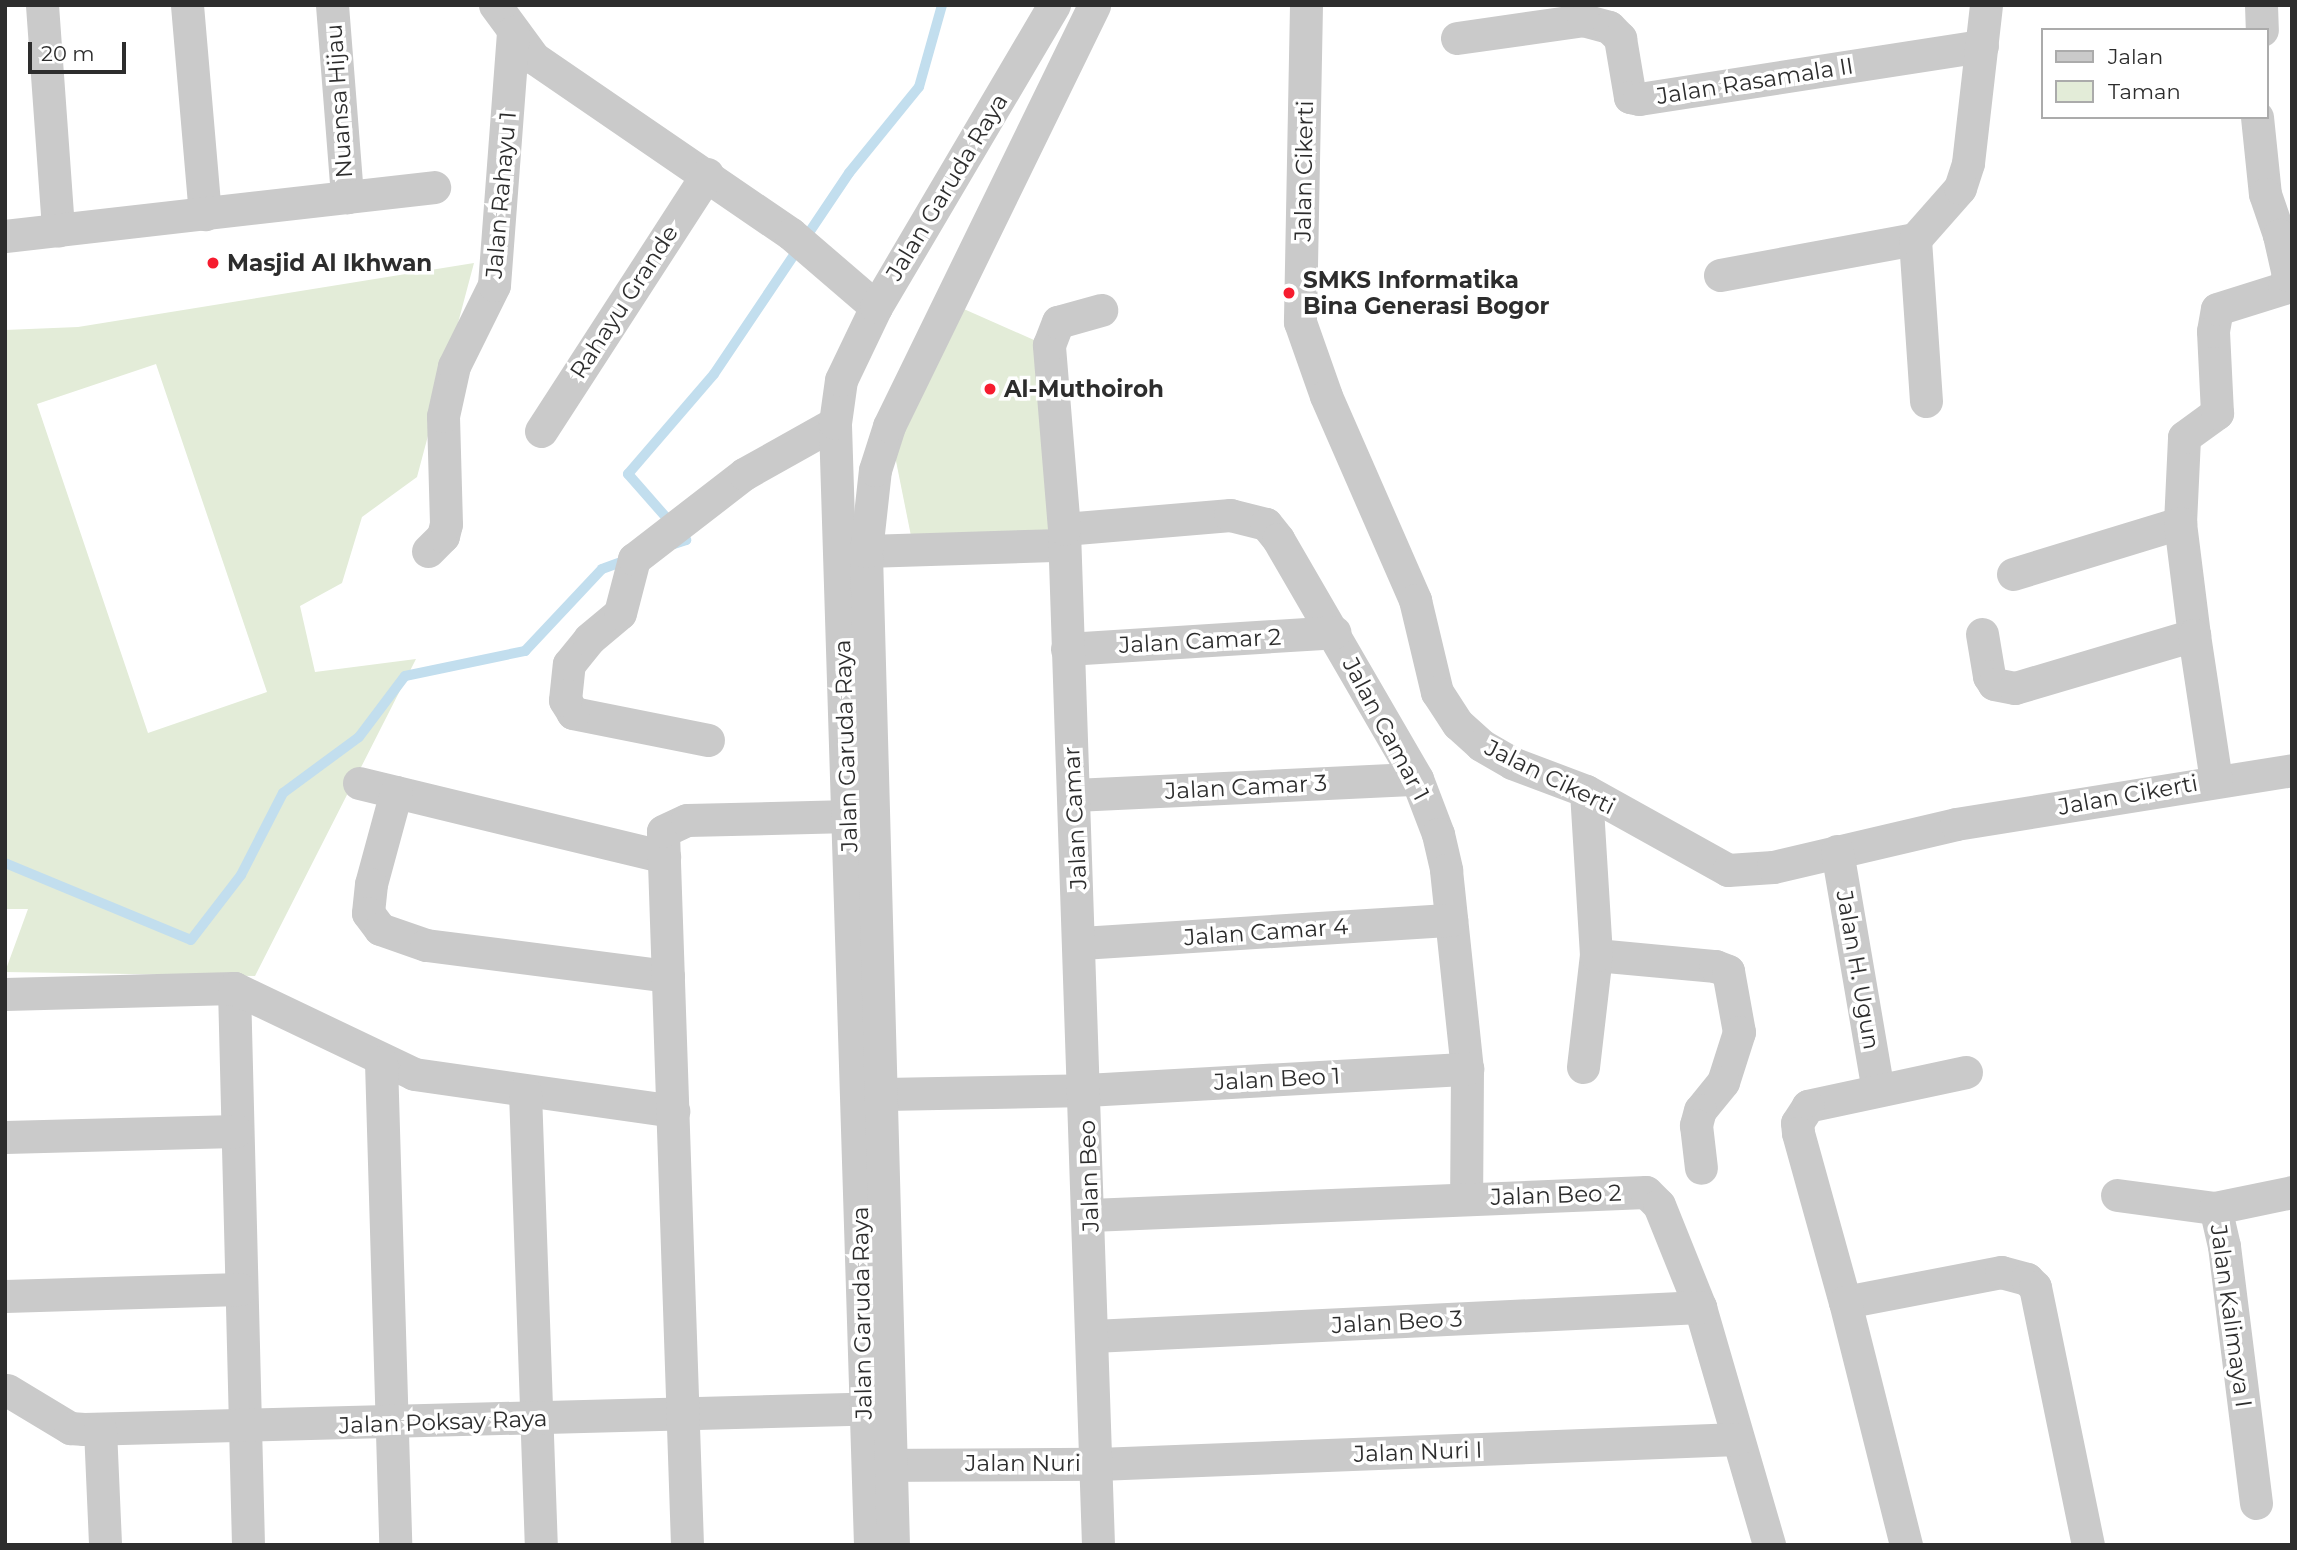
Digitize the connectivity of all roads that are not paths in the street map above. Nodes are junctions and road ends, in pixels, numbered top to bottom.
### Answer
1 (42, 5) edge
2 (187, 5) edge
3 (332, 5) edge
4 (1054, 5) edge
5 (1094, 5) edge
6 (1306, 5) edge
7 (1986, 5) edge
8 (2261, 5) edge
9 (504, 18) edge
10 (2262, 28) edge
11 (1457, 38) dead end
12 (1982, 46) junction
13 (2257, 119) edge
14 (707, 174) junction
15 (434, 187) dead end
16 (347, 197) junction
17 (205, 214) junction
18 (58, 230) junction
19 (2286, 233) edge
20 (5, 236) edge
21 (1915, 239) junction
22 (1720, 275) dead end
23 (876, 307) junction
24 (1101, 310) dead end
25 (1926, 401) dead end
26 (835, 423) junction
27 (541, 431) dead end
28 (2180, 523) junction
29 (1063, 537) junction
30 (428, 551) dead end
31 (866, 551) junction
32 (2013, 573) dead end
33 (1334, 632) junction
34 (1982, 634) dead end
35 (2194, 635) junction
36 (1067, 649) junction
37 (708, 740) dead end
38 (2292, 770) edge
39 (1417, 779) junction
40 (2216, 780) junction
41 (359, 783) dead end
42 (1586, 791) junction
43 (396, 792) junction
44 (1074, 795) junction
45 (850, 816) junction
46 (1837, 851) junction
47 (664, 857) junction
48 (1451, 920) junction
49 (1081, 943) junction
50 (1596, 955) junction
51 (668, 976) junction
52 (234, 988) junction
53 (5, 994) edge
54 (381, 1062) junction
55 (1583, 1067) dead end
56 (1467, 1069) junction
57 (1966, 1072) dead end
58 (1086, 1090) junction
59 (1878, 1090) junction
60 (525, 1092) junction
61 (884, 1094) junction
62 (673, 1111) junction
63 (236, 1132) junction
64 (5, 1137) edge
65 (872, 1137) junction
66 (1701, 1168) dead end
67 (2292, 1192) edge
68 (2117, 1195) dead end
69 (1466, 1198) junction
70 (2214, 1208) junction
71 (1090, 1215) junction
72 (240, 1289) junction
73 (5, 1296) edge
74 (1846, 1302) junction
75 (1700, 1307) junction
76 (1093, 1336) junction
77 (9, 1389) edge
78 (877, 1409) junction
79 (683, 1414) junction
80 (536, 1419) junction
81 (391, 1424) junction
82 (244, 1427) junction
83 (100, 1429) junction
84 (1738, 1439) junction
85 (879, 1464) junction
86 (1098, 1464) junction
87 (2256, 1503) dead end
88 (105, 1545) edge
89 (248, 1545) edge
90 (395, 1545) edge
91 (541, 1545) edge
92 (687, 1545) edge
93 (870, 1545) edge
94 (893, 1545) edge
95 (1098, 1545) edge
96 (1769, 1545) edge
97 (1906, 1545) edge
98 (2088, 1545) edge

1 - 18 street
2 - 17 street
3 - 16 street, Nuansa Hijau
4 - 23 street, Jalan Garuda Raya
5 - 31 street, Jalan Garuda Raya
6 - 42 street, Jalan Cikerti
7 - 12 street
8 - 10 street
9 - 14 street, Jalan Rahayu 1
9 - 30 street, Jalan Rahayu 1
11 - 12 street, Jalan Rasamala II
12 - 21 street
13 - 19 street
14 - 23 street, Jalan Rahayu 1
14 - 27 street, Rahayu Grande
15 - 16 street, Nuansa Hijau
16 - 17 street, Nuansa Hijau
17 - 18 street, Nuansa Hijau
18 - 20 street, Nuansa Hijau
19 - 28 street
21 - 22 street
21 - 25 street
23 - 26 street, Jalan Garuda Raya
24 - 29 street, Jalan Camar
26 - 37 street
26 - 45 street, Jalan Garuda Raya
28 - 32 street
28 - 35 street
29 - 31 street
29 - 33 street, Jalan Camar 1
29 - 36 street, Jalan Camar
31 - 61 street, Jalan Garuda Raya
33 - 36 street, Jalan Camar 2
33 - 39 street, Jalan Camar 1
34 - 35 street
35 - 40 street
36 - 44 street, Jalan Camar
38 - 40 street, Jalan Cikerti
39 - 44 street, Jalan Camar 3
39 - 48 street, Jalan Camar 1
40 - 46 street, Jalan Cikerti
41 - 43 street
42 - 46 street, Jalan Cikerti
42 - 50 street
43 - 47 street
43 - 51 street
44 - 49 street, Jalan Camar
45 - 47 street
45 - 65 street, Jalan Garuda Raya
46 - 59 street, Jalan H. Ugun
47 - 51 street
48 - 49 street, Jalan Camar 4
48 - 56 street, Jalan Camar 1
49 - 58 street, Jalan Camar
50 - 55 street
50 - 66 street
51 - 62 street
52 - 53 street
52 - 54 street
52 - 63 street
54 - 60 street
54 - 81 street
56 - 58 street, Jalan Beo 1
56 - 69 street, Jalan Camar 1
57 - 59 street
58 - 61 street, Jalan Beo
58 - 71 street, Jalan Beo
59 - 74 street
60 - 62 street
60 - 80 street
61 - 65 street, Jalan Garuda Raya
62 - 79 street
63 - 64 street
63 - 72 street
65 - 78 street, Jalan Garuda Raya
67 - 70 street, Jalan Kalimaya I
68 - 70 street
69 - 71 street, Jalan Beo 2
69 - 75 street, Jalan Beo 2
70 - 87 street, Jalan Kalimaya I
71 - 76 street, Jalan Beo
72 - 73 street
72 - 82 street
74 - 97 street
74 - 98 street
75 - 76 street, Jalan Beo 3
75 - 84 street, Jalan Beo 2
76 - 86 street, Jalan Beo
77 - 83 street, Jalan Poksay Raya
78 - 79 street, Jalan Poksay Raya
78 - 85 street, Jalan Garuda Raya
79 - 80 street, Jalan Poksay Raya
79 - 92 street
80 - 81 street, Jalan Poksay Raya
80 - 91 street
81 - 82 street, Jalan Poksay Raya
81 - 90 street
82 - 83 street, Jalan Poksay Raya
82 - 89 street
83 - 88 street
84 - 86 street, Jalan Nuri I
84 - 96 street, Jalan Beo 2
85 - 86 street, Jalan Nuri
85 - 93 street, Jalan Garuda Raya
85 - 94 street, Jalan Garuda Raya
86 - 95 street, Jalan Nuri

